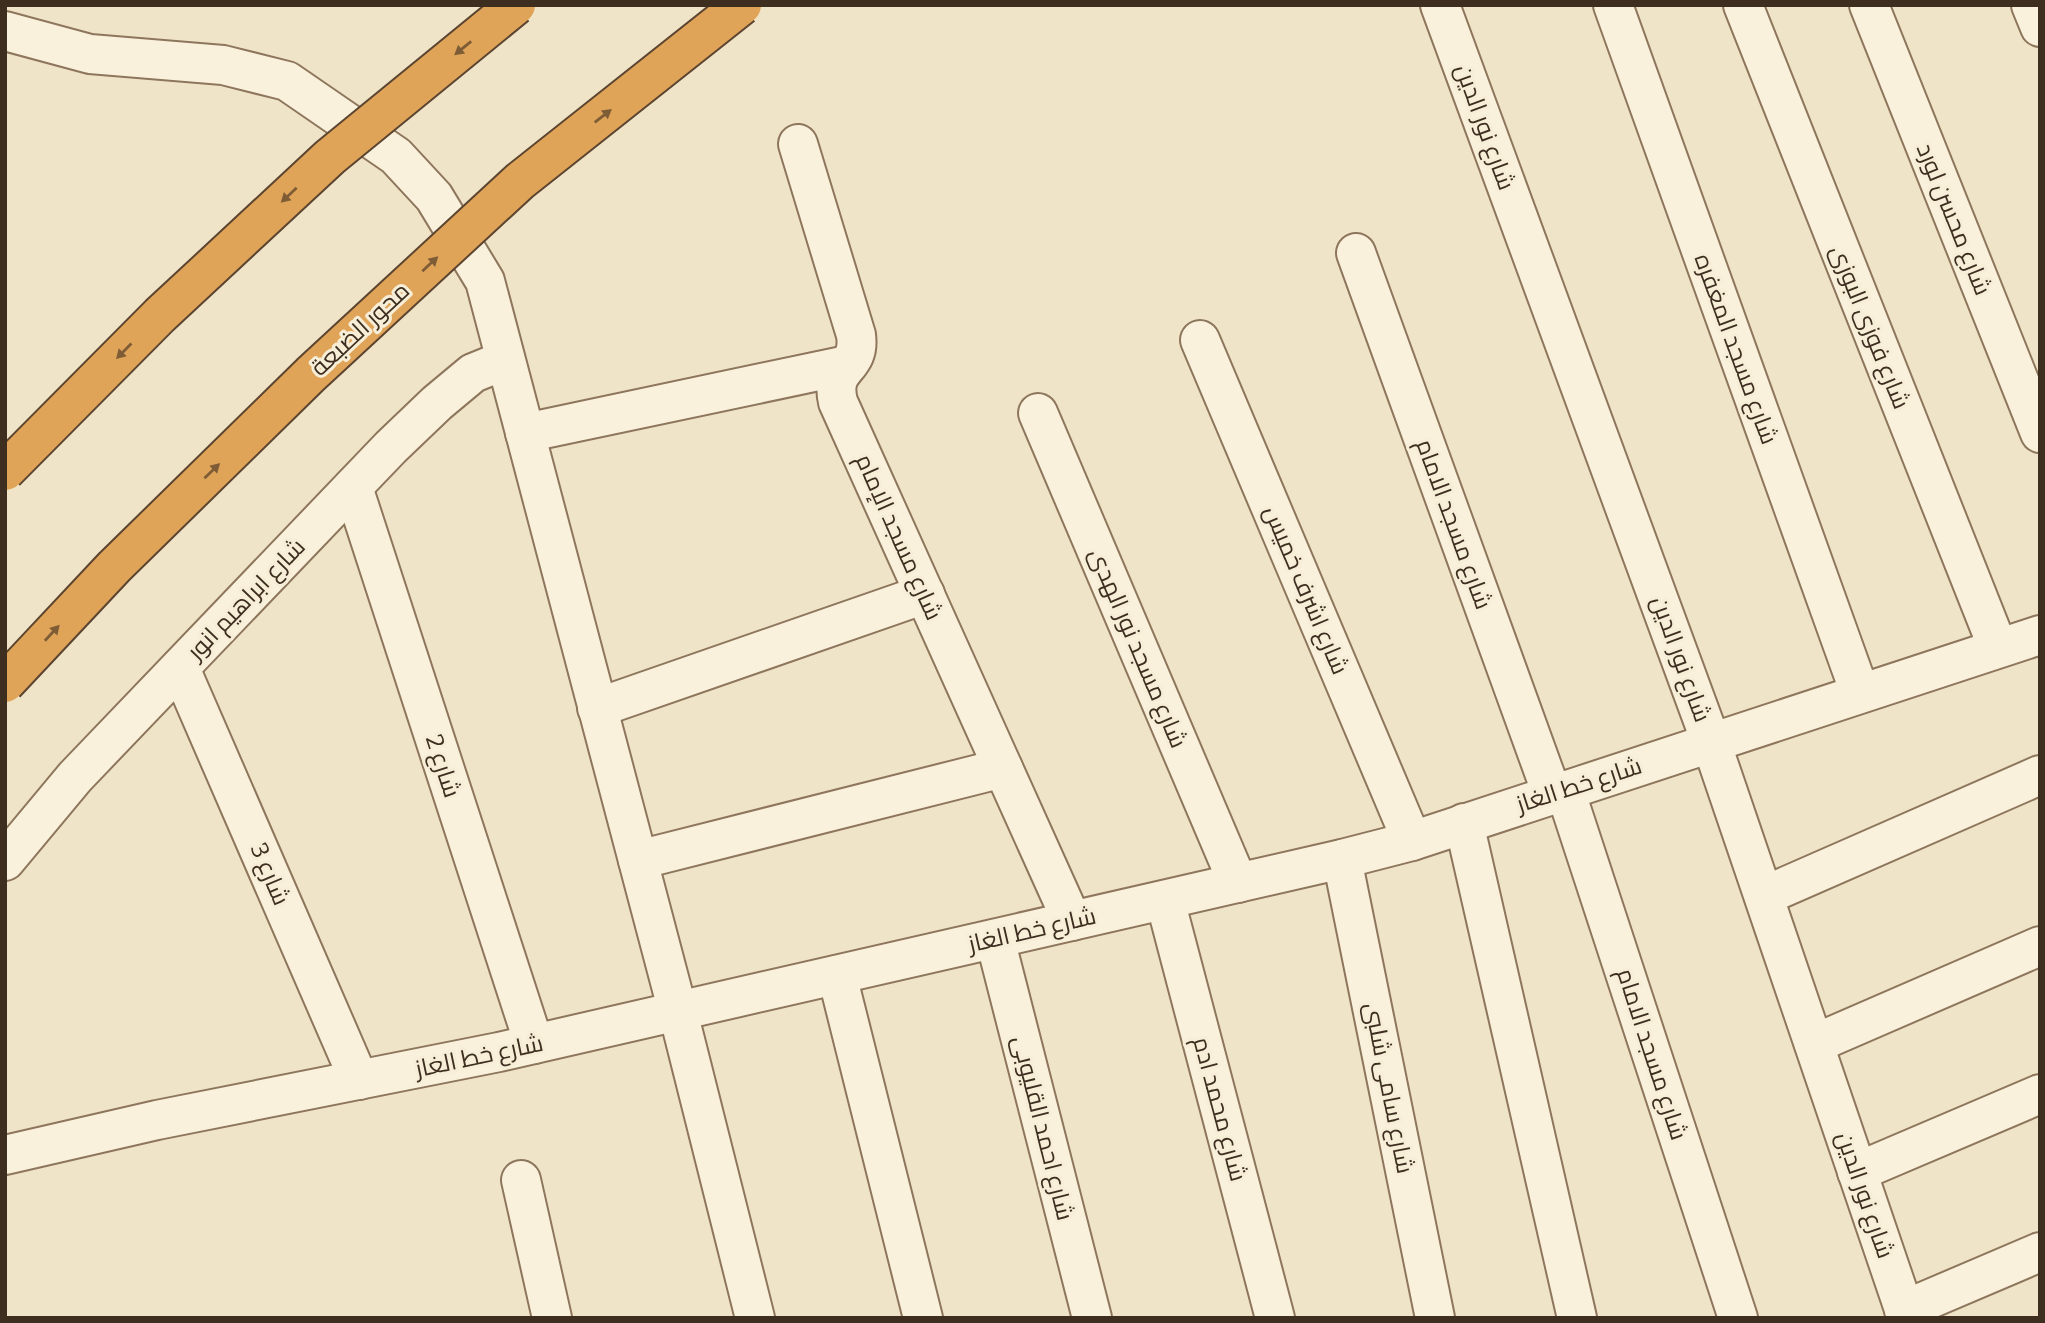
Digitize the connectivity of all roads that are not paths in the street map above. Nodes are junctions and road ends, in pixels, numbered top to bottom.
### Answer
1 (516, 5) edge
2 (742, 5) edge
3 (1440, 5) edge
4 (1613, 5) edge
5 (1743, 5) edge
6 (1869, 5) edge
7 (2031, 5) edge
8 (2040, 27) edge
9 (5, 31) edge
10 (798, 144) dead end
11 (1356, 253) dead end
12 (1200, 340) dead end
13 (505, 360) junction
14 (847, 365) junction
15 (1038, 413) dead end
16 (525, 433) junction
17 (2040, 433) edge
18 (5, 471) edge
19 (353, 487) junction
20 (925, 594) junction
21 (2040, 635) edge
22 (1998, 648) junction
23 (180, 668) junction
24 (5, 683) edge
25 (1860, 693) junction
26 (597, 708) junction
27 (1712, 742) junction
28 (1003, 768) junction
29 (2040, 775) edge
30 (1558, 792) junction
31 (1464, 823) junction
32 (1412, 841) junction
33 (1342, 859) junction
34 (638, 860) junction
35 (5, 861) edge
36 (1238, 883) junction
37 (1764, 896) junction
38 (1165, 900) junction
39 (1072, 921) junction
40 (995, 939) junction
41 (2040, 946) edge
42 (837, 975) junction
43 (678, 1012) junction
44 (534, 1044) junction
45 (1814, 1044) junction
46 (359, 1080) junction
47 (2040, 1094) edge
48 (5, 1155) edge
49 (1857, 1172) junction
50 (521, 1180) dead end
51 (2040, 1252) edge
52 (1905, 1314) edge
53 (552, 1318) edge
54 (755, 1318) edge
55 (923, 1318) edge
56 (1091, 1318) edge
57 (1275, 1318) edge
58 (1435, 1318) edge
59 (1577, 1318) edge
60 (1738, 1318) edge

1 -> 18 highway, bridge
24 -> 2 highway, محور الضبعة, bridge
3 - 27 street, شارع نور الدين
4 - 25 street, شارع مسجد المغفره
5 - 22 street, شارع فوزى البوزى
6 - 17 street, شارع محسن لورد
7 - 8 street
9 - 13 street
10 - 14 street, شارع مسجد الإمام
11 - 30 street, شارع مسجد الامام
12 - 32 street, شارع اشرف خميس
13 - 16 street
13 - 19 street, شارع ابراهيم انور
14 - 16 street
14 - 20 street, شارع مسجد الإمام
15 - 36 street, شارع مسجد نور الهدى
16 - 26 street
19 - 23 street, شارع ابراهيم انور
19 - 44 street, شارع 2
20 - 26 street
20 - 28 street, شارع مسجد الإمام
21 - 22 street, شارع خط الغاز
22 - 25 street, شارع خط الغاز
23 - 35 street, شارع ابراهيم انور
23 - 46 street, شارع 3
25 - 27 street, شارع خط الغاز
26 - 34 street
27 - 30 street, شارع خط الغاز
27 - 37 street, شارع نور الدين
28 - 34 street
28 - 39 street, شارع مسجد الإمام
29 - 37 street
30 - 31 street, شارع خط الغاز
30 - 60 street, شارع مسجد الامام
31 - 32 street, شارع خط الغاز
31 - 59 street
32 - 33 street, شارع خط الغاز
33 - 36 street, شارع خط الغاز
33 - 58 street, شارع سامى شلبى
34 - 43 street
36 - 38 street, شارع خط الغاز
37 - 45 street, شارع نور الدين
38 - 39 street, شارع خط الغاز
38 - 57 street, شارع محمد ادم
39 - 40 street, شارع خط الغاز
40 - 42 street, شارع خط الغاز
40 - 56 street, شارع احمد القليوبى
41 - 45 street
42 - 43 street, شارع خط الغاز
42 - 55 street
43 - 44 street, شارع خط الغاز
43 - 54 street
44 - 46 street, شارع خط الغاز
45 - 49 street, شارع نور الدين
46 - 48 street, شارع خط الغاز
47 - 49 street
49 - 52 street, شارع نور الدين
50 - 53 street
51 - 52 street

